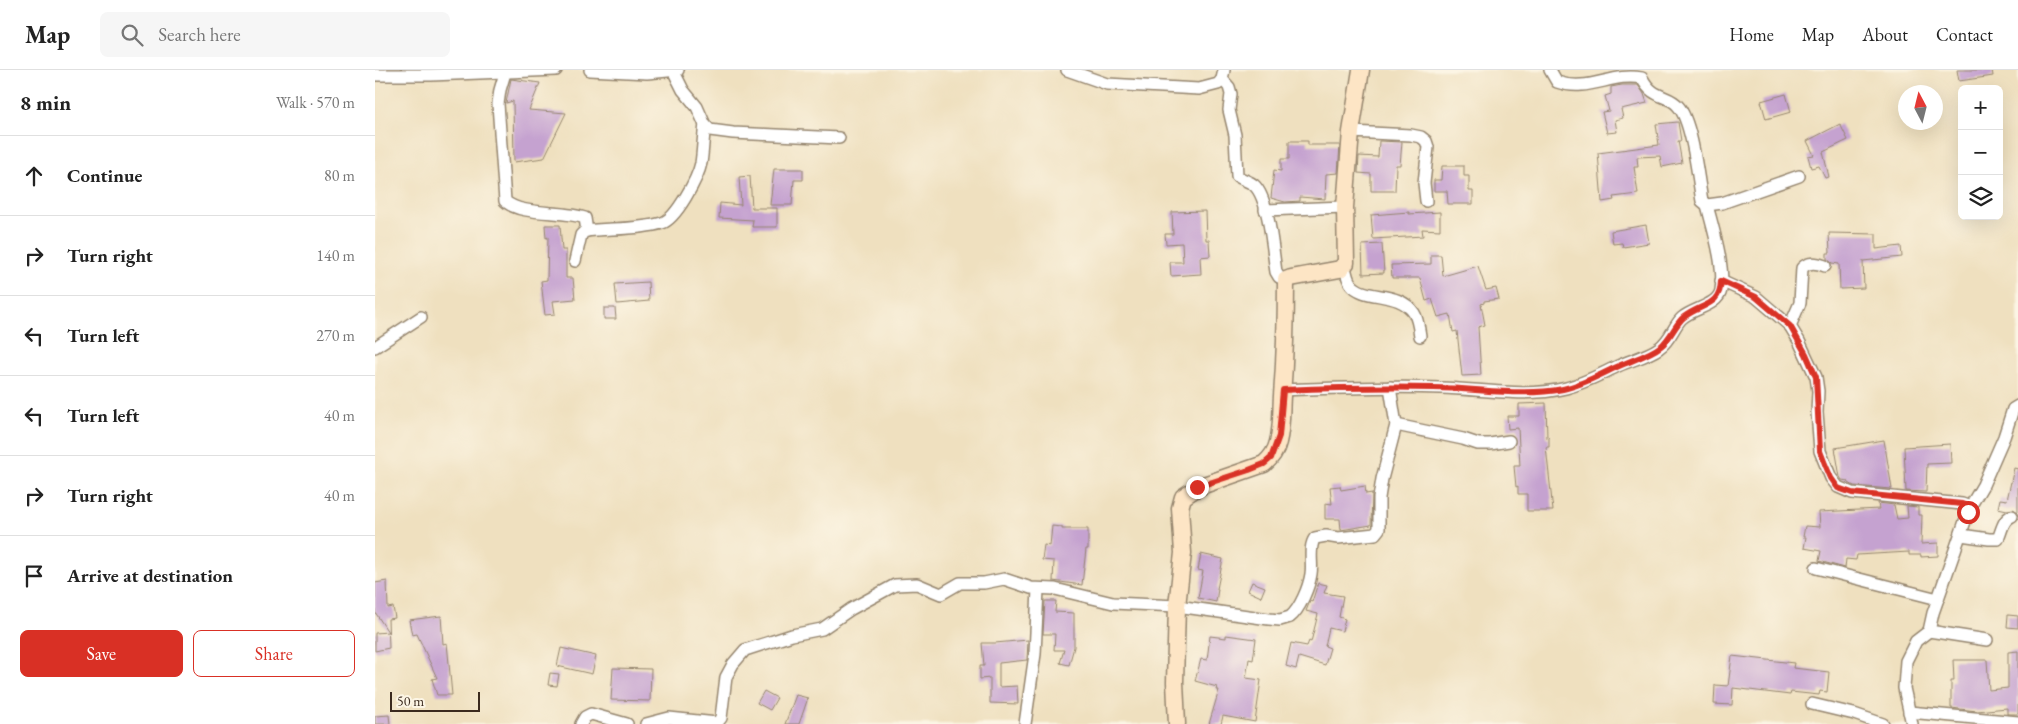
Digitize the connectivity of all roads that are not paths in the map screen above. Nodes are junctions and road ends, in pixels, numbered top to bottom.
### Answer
1 (556, 70) edge
2 (590, 70) edge
3 (1067, 70) edge
4 (1361, 70) edge
5 (1550, 70) edge
6 (676, 71) edge
7 (505, 73) junction
8 (375, 75) edge
9 (1223, 75) edge
10 (705, 125) junction
11 (1351, 132) junction
12 (839, 138) dead end
13 (1799, 176) dead end
14 (1426, 201) dead end
15 (1707, 205) junction
16 (1345, 207) junction
17 (1265, 210) junction
18 (587, 231) junction
19 (575, 261) dead end
20 (1345, 266) junction
21 (1825, 266) dead end
22 (1286, 280) junction
23 (1721, 281) junction
24 (421, 317) dead end
25 (1790, 326) junction
26 (1420, 336) dead end
27 (375, 347) edge
28 (1390, 387) junction
29 (1283, 390) junction
30 (2018, 406) edge
31 (1396, 425) junction
32 (1509, 441) dead end
33 (1970, 507) junction
34 (2012, 516) dead end
35 (1961, 535) junction
36 (1816, 568) dead end
37 (1038, 589) junction
38 (1938, 599) junction
39 (1177, 606) junction
40 (1929, 630) junction
41 (1987, 640) dead end
42 (1811, 704) dead end
43 (1909, 712) junction
44 (2018, 722) edge
45 (581, 724) edge
46 (627, 724) edge
47 (646, 724) edge
48 (1025, 724) edge
49 (1177, 724) edge
50 (1883, 724) edge
51 (1912, 724) edge

1 - 7 street
2 - 6 street
3 - 9 street
4 - 11 street
5 - 15 street
6 - 10 street
7 - 8 street
7 - 18 street
9 - 17 street
10 - 12 street
10 - 18 street
11 - 14 street
11 - 16 street
13 - 15 street
15 - 23 street
16 - 17 street
16 - 20 street
17 - 22 street
18 - 19 street
20 - 22 street
20 - 26 street
21 - 25 street
22 - 29 street
23 - 25 street
23 - 28 street
24 - 27 street
25 - 33 street
28 - 29 street
28 - 31 street
29 - 39 street
30 - 33 street
31 - 32 street
31 - 39 street
33 - 35 street
34 - 35 street
35 - 38 street
36 - 38 street
37 - 39 street
37 - 47 street
37 - 48 street
38 - 40 street
39 - 49 street
40 - 41 street
40 - 43 street
42 - 50 street
43 - 44 street
43 - 51 street
45 - 46 street

